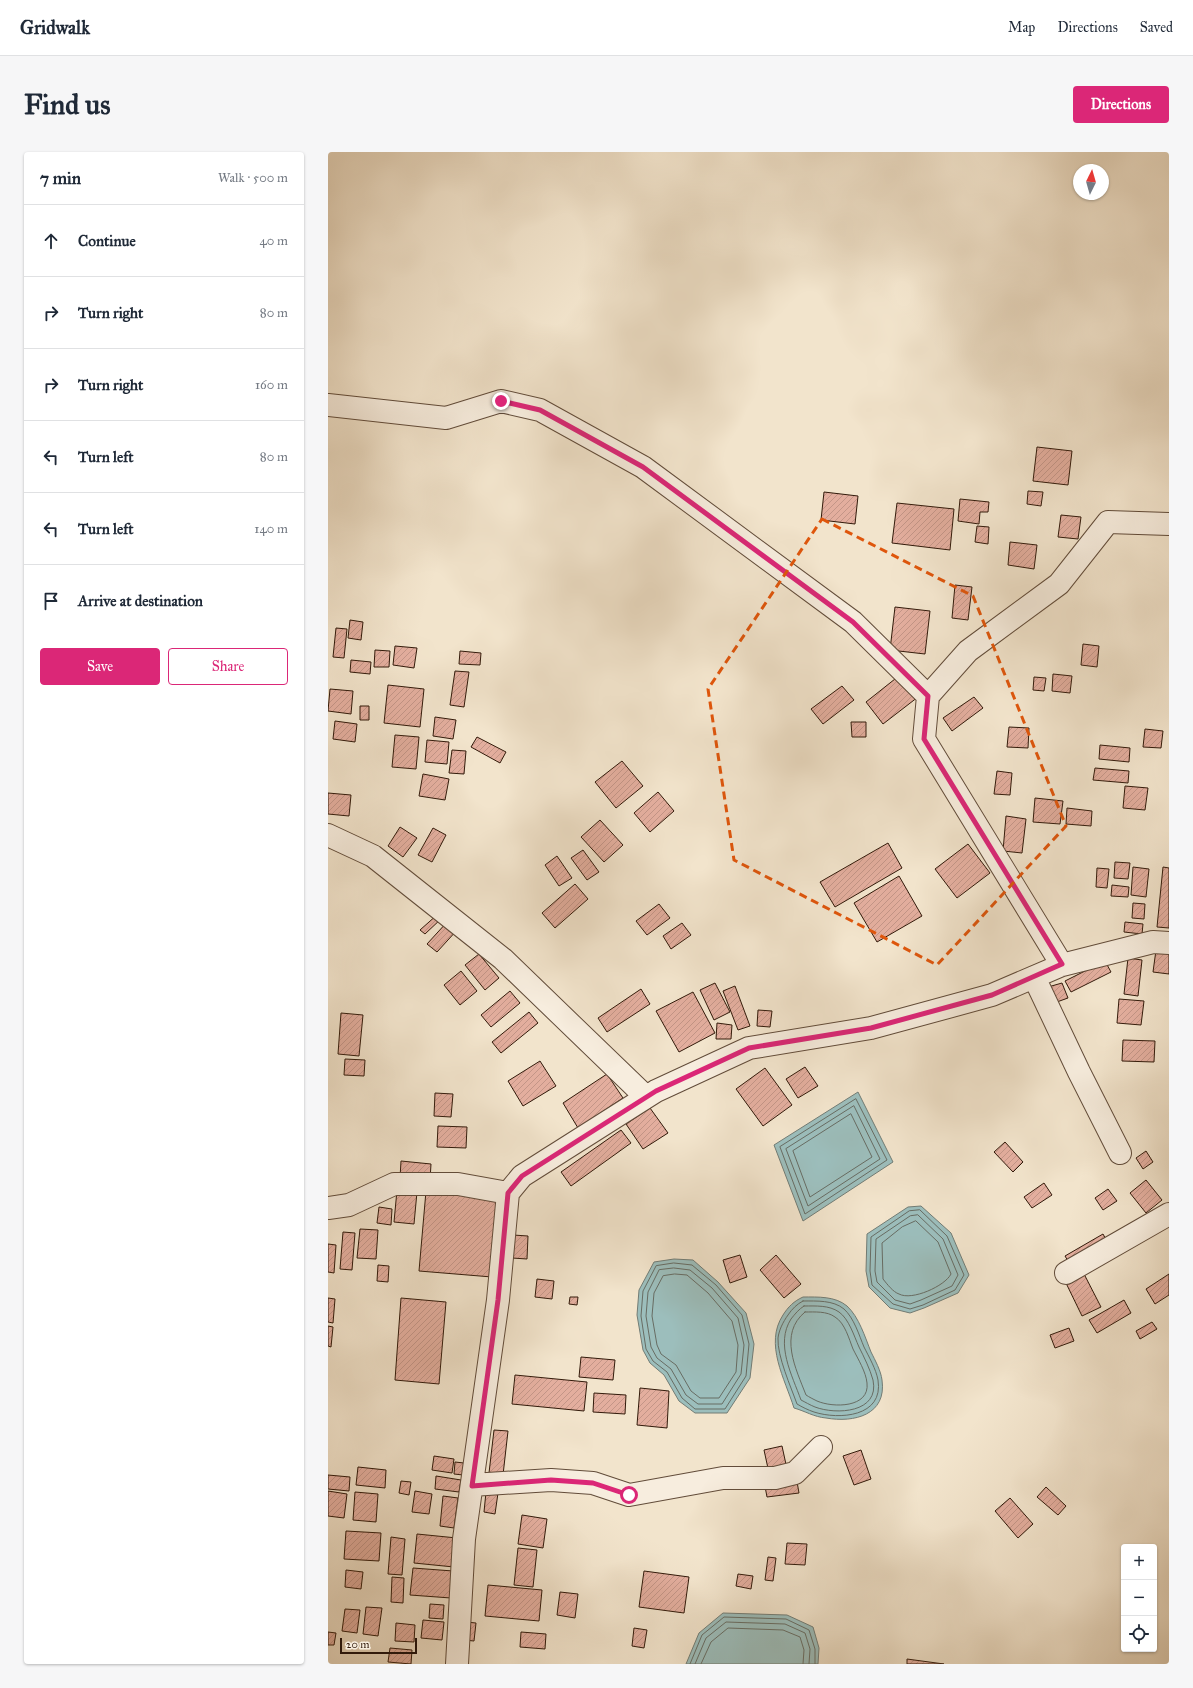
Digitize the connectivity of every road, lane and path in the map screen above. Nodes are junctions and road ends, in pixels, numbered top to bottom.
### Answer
1 (328, 405) edge
2 (1169, 524) edge
3 (928, 696) junction
4 (328, 835) edge
5 (1169, 943) edge
6 (1062, 964) junction
7 (1034, 977) junction
8 (646, 1097) junction
9 (1120, 1152) dead end
10 (508, 1193) junction
11 (328, 1208) edge
12 (1169, 1214) edge
13 (1066, 1273) dead end
14 (821, 1447) dead end
15 (472, 1486) junction
16 (457, 1664) edge

1 - 3 street
2 - 3 street
3 - 6 street
4 - 8 street
5 - 6 street
6 - 7 street
7 - 8 street
7 - 9 street
8 - 10 street
10 - 11 street
10 - 15 street
12 - 13 street
14 - 15 street
15 - 16 street

